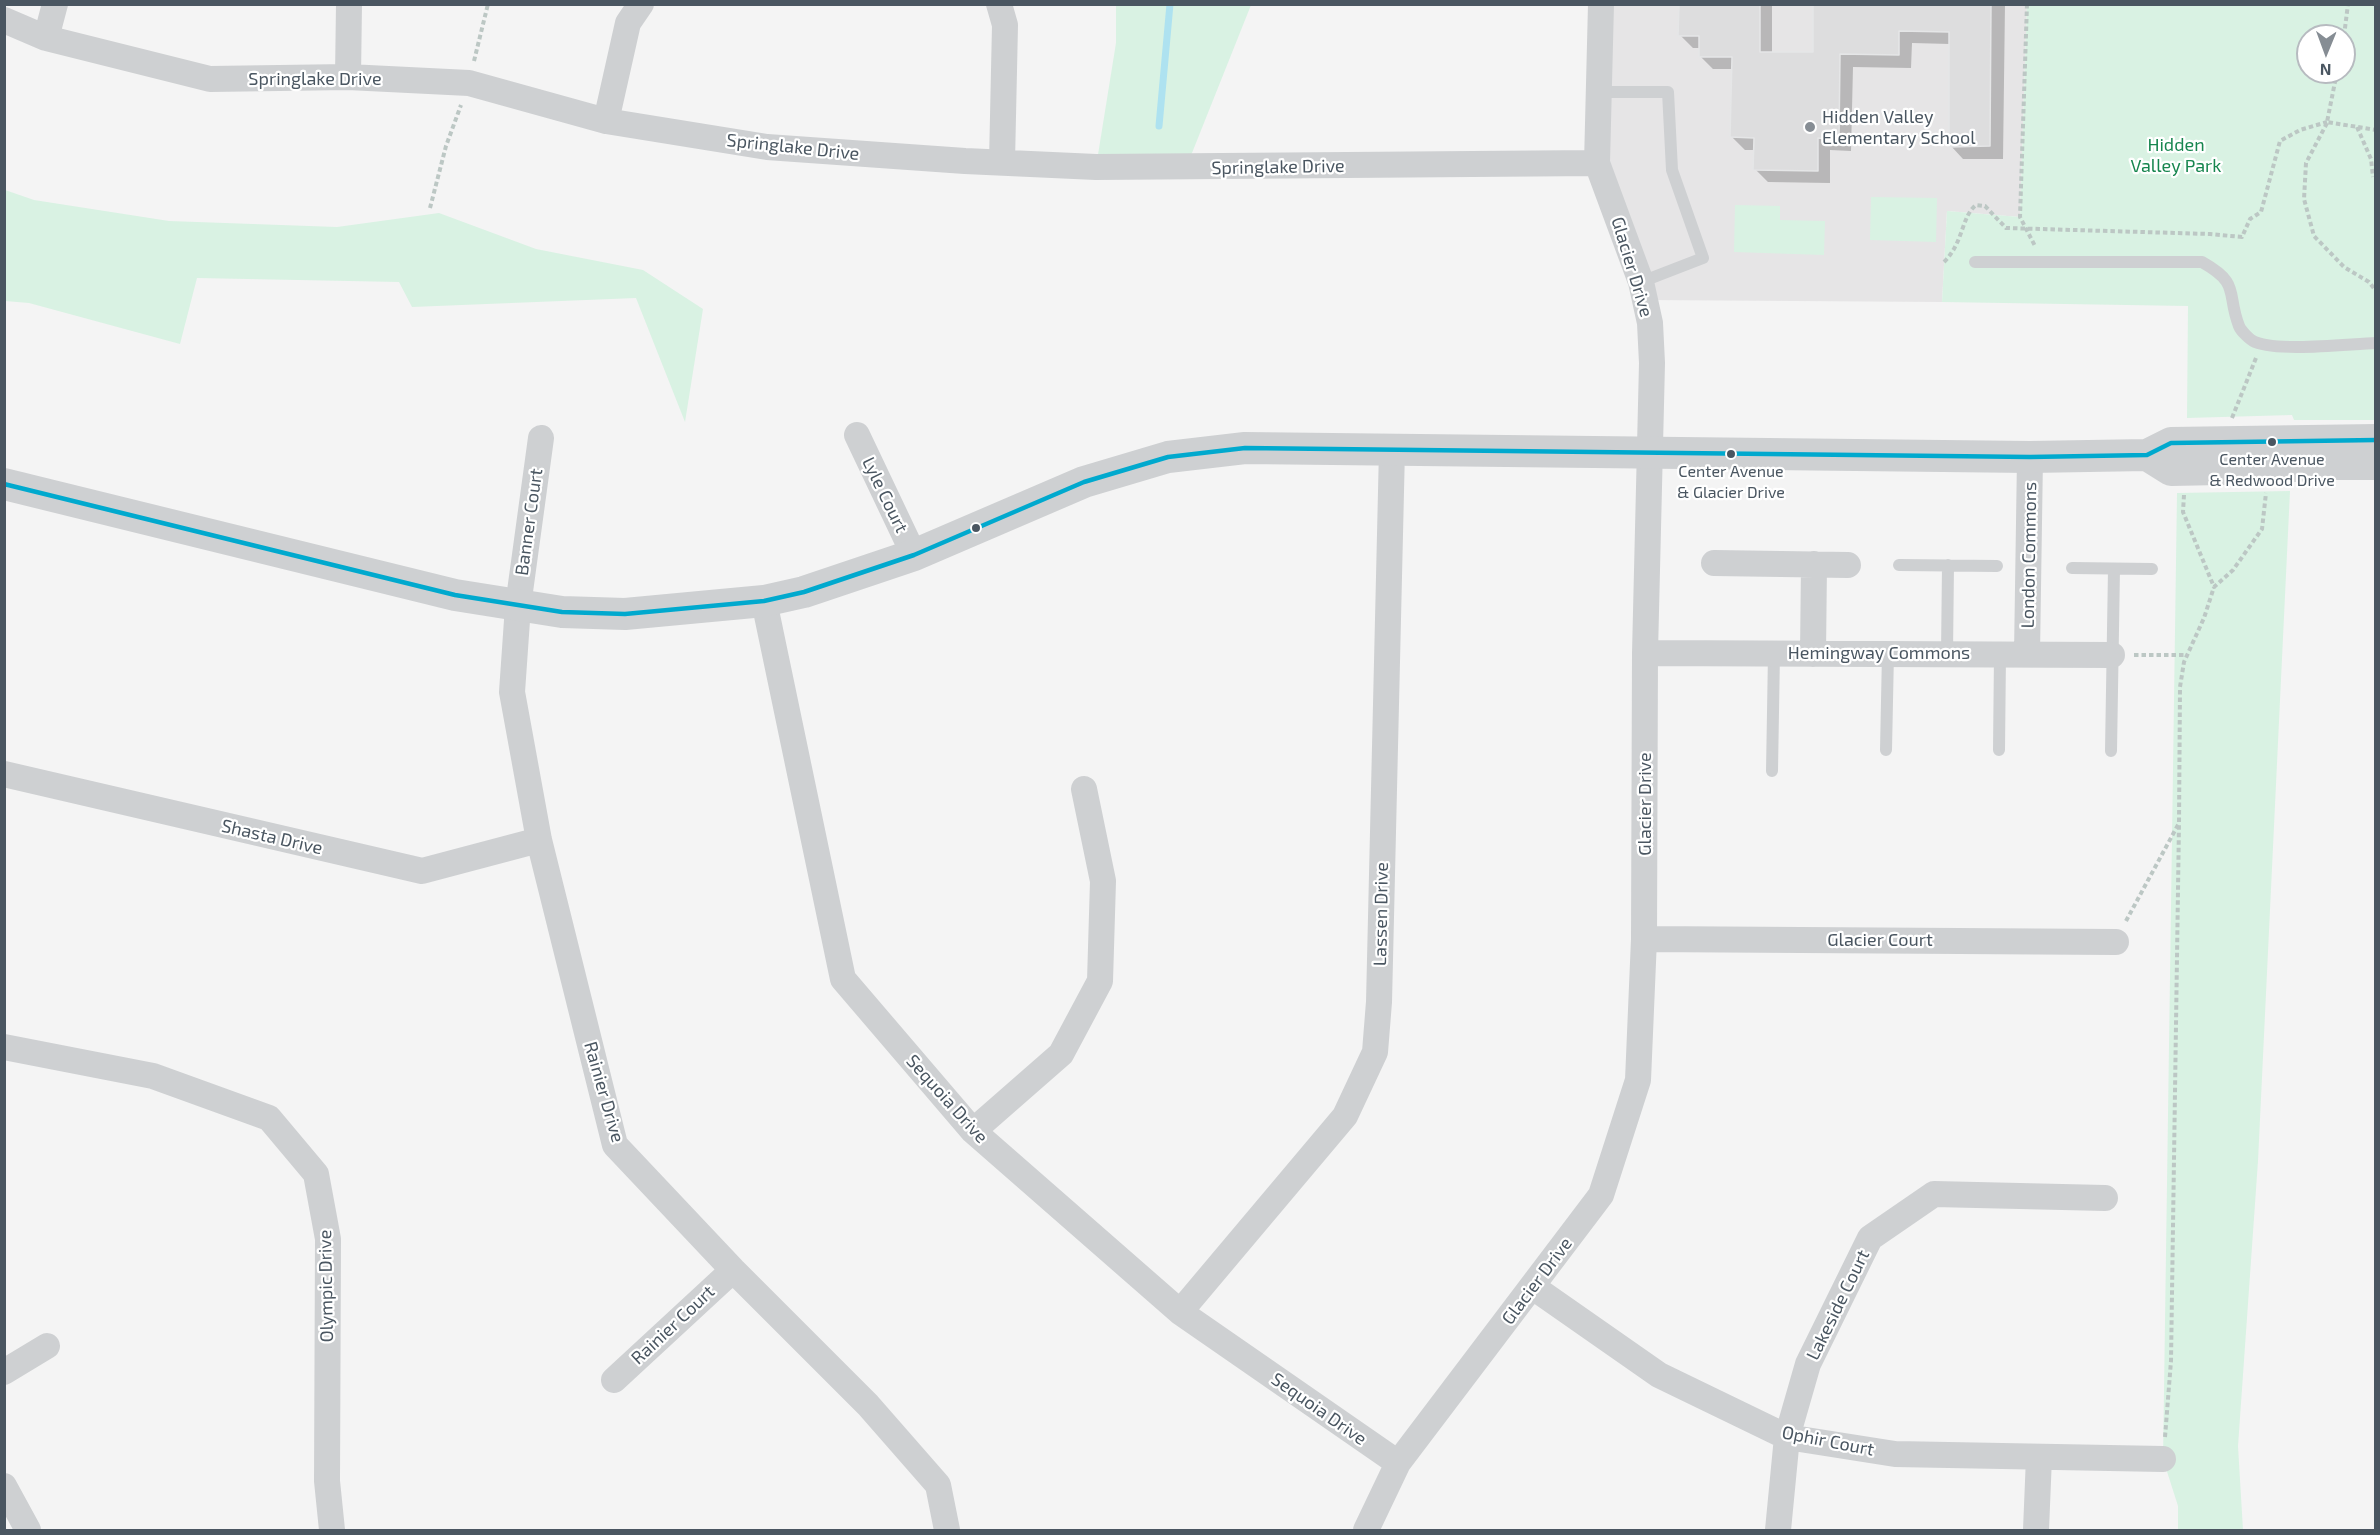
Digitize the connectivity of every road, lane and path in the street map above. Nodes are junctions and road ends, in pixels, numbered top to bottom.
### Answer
1 (55, 4) edge
2 (349, 4) edge
3 (641, 4) edge
4 (999, 4) edge
5 (1601, 4) edge
6 (2027, 4) edge
7 (2348, 4) edge
8 (4, 20) edge
9 (2346, 24) edge
10 (46, 38) junction
11 (348, 77) junction
12 (2335, 84) edge
13 (1599, 92) junction
14 (606, 121) junction
15 (2327, 122) junction
16 (2357, 127) junction
17 (2376, 130) edge
18 (1002, 162) junction
19 (1597, 163) junction
20 (2373, 177) dead end
21 (2028, 229) junction
22 (1944, 262) dead end
23 (1975, 262) dead end
24 (2042, 262) junction
25 (1641, 282) junction
26 (2376, 291) edge
27 (2261, 343) junction
28 (2376, 343) edge
29 (857, 435) dead end
30 (541, 438) dead end
31 (2376, 440) edge
32 (2223, 441) junction
33 (1392, 449) junction
34 (1651, 453) junction
35 (2148, 455) junction
36 (2030, 457) junction
37 (2376, 465) edge
38 (2269, 468) junction
39 (2186, 470) junction
40 (4, 484) edge
41 (914, 555) junction
42 (1714, 563) dead end
43 (1814, 564) junction
44 (1848, 565) dead end
45 (1899, 565) dead end
46 (1948, 565) junction
47 (1997, 566) dead end
48 (2072, 568) dead end
49 (2114, 569) junction
50 (2152, 569) dead end
51 (2214, 587) junction
52 (764, 601) junction
53 (518, 606) junction
54 (1645, 653) junction
55 (1774, 653) junction
56 (1888, 653) junction
57 (1814, 654) junction
58 (1947, 654) junction
59 (2000, 654) junction
60 (2027, 654) junction
61 (2112, 655) junction
62 (2187, 655) junction
63 (1886, 750) dead end
64 (1999, 750) dead end
65 (2111, 751) dead end
66 (1772, 771) dead end
67 (4, 774) edge
68 (1084, 789) dead end
69 (2179, 823) junction
70 (539, 840) junction
71 (1644, 939) junction
72 (2116, 942) joint
73 (4, 1047) edge
74 (973, 1131) junction
75 (2105, 1198) dead end
76 (733, 1270) junction
77 (1533, 1287) junction
78 (1180, 1312) junction
79 (47, 1346) dead end
80 (4, 1372) edge
81 (614, 1380) dead end
82 (1787, 1437) junction
83 (2039, 1457) junction
84 (2163, 1459) joint
85 (1398, 1463) junction
86 (4, 1486) edge
87 (28, 1530) edge
88 (332, 1530) edge
89 (947, 1530) edge
90 (1366, 1530) edge
91 (1778, 1530) edge
92 (2036, 1530) edge

1 - 10 street
2 - 11 street
3 - 14 street
4 - 18 street
5 - 13 street, Glacier Drive
6 - 21 path
7 - 9 path
8 - 10 street, Springlake Drive
10 - 11 street, Springlake Drive
11 - 14 street, Springlake Drive
12 - 15 path
13 - 19 street, Glacier Drive
13 - 25 lane
14 - 18 street, Springlake Drive
15 - 16 path
15 - 21 path
15 - 26 path
16 - 17 path
16 - 20 path
18 - 19 street, Springlake Drive
19 - 25 street, Glacier Drive
21 - 22 path
21 - 24 path
23 - 24 lane
24 - 27 lane
25 - 34 street, Glacier Drive
27 - 28 lane
27 - 32 path
29 - 41 street, Lyle Court
30 - 53 street, Banner Court
31 - 32 street
32 - 35 street
33 - 34 street
33 - 41 street
33 - 78 street, Lassen Drive
34 - 36 street
34 - 54 street, Glacier Drive
35 - 36 street
35 - 39 street
36 - 60 street, London Commons
37 - 38 street
38 - 39 street
38 - 51 path
39 - 51 path
40 - 53 street
41 - 52 street
42 - 43 street
43 - 44 street
43 - 57 street
45 - 46 lane
46 - 47 lane
46 - 58 lane
48 - 49 lane
49 - 50 lane
49 - 61 lane
51 - 62 path
52 - 53 street
52 - 74 street, Sequoia Drive
53 - 70 street, Rainier Drive
54 - 55 street, Hemingway Commons
54 - 71 street, Glacier Drive
55 - 57 street, Hemingway Commons
55 - 66 lane
56 - 57 street, Hemingway Commons
56 - 58 street, Hemingway Commons
56 - 63 lane
58 - 59 street, Hemingway Commons
59 - 60 street, Hemingway Commons
59 - 64 lane
60 - 61 street, Hemingway Commons
61 - 62 path
61 - 65 lane
62 - 69 path
67 - 70 street, Shasta Drive
68 - 74 street
69 - 72 path
69 - 84 path
70 - 76 street, Rainier Drive
71 - 72 street, Glacier Court
71 - 77 street, Glacier Drive
73 - 88 street, Olympic Drive
74 - 78 street, Sequoia Drive
75 - 82 street, Lakeside Court
76 - 81 street, Rainier Court
76 - 89 street, Rainier Drive
77 - 82 street, Ophir Court
77 - 85 street, Glacier Drive
78 - 85 street, Sequoia Drive
79 - 80 street
82 - 83 street, Ophir Court
82 - 91 street, Lakeside Court
83 - 84 street, Ophir Court
83 - 92 street
85 - 90 street, Glacier Drive
86 - 87 street

